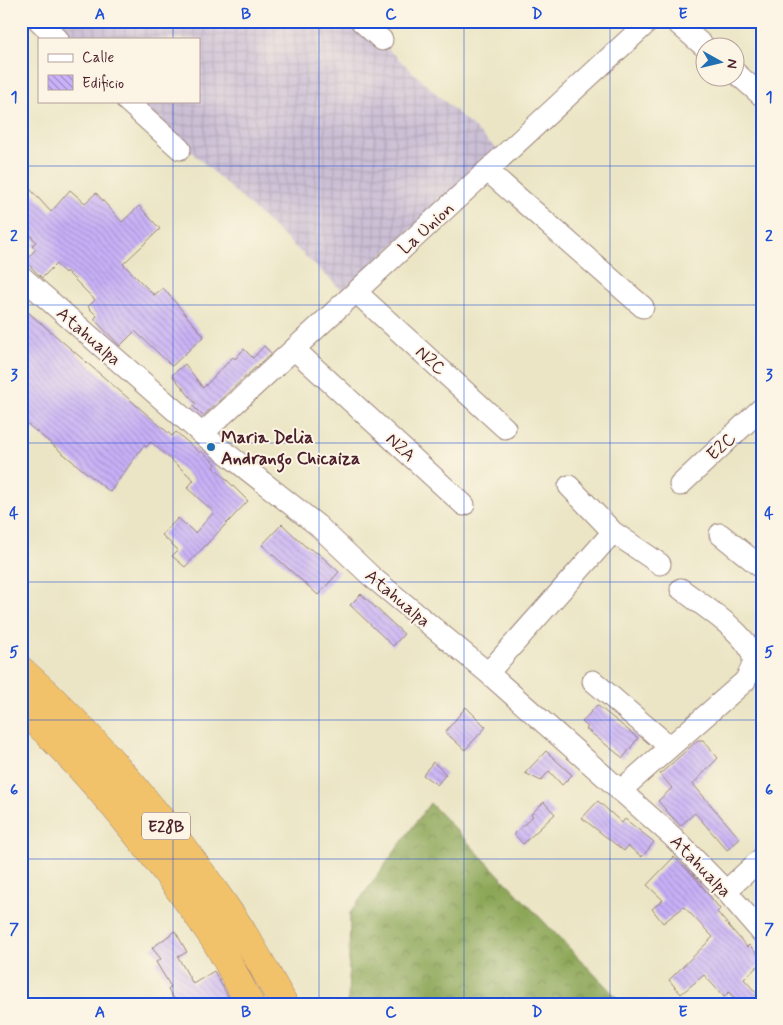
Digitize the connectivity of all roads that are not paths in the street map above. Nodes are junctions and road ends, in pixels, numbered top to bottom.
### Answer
1 (39, 21) edge
2 (361, 21) edge
3 (649, 21) edge
4 (675, 21) edge
5 (57, 38) edge
6 (696, 39) edge
7 (382, 40) dead end
8 (746, 82) edge
9 (762, 96) edge
10 (128, 102) edge
11 (180, 149) dead end
12 (488, 172) junction
13 (21, 276) edge
14 (356, 292) junction
15 (643, 307) dead end
16 (294, 349) junction
17 (762, 408) edge
18 (505, 428) dead end
19 (202, 434) junction
20 (680, 485) dead end
21 (569, 486) dead end
22 (464, 505) dead end
23 (613, 532) junction
24 (720, 534) dead end
25 (660, 564) dead end
26 (762, 568) edge
27 (681, 589) dead end
28 (21, 670) edge
29 (488, 673) junction
30 (593, 681) dead end
31 (21, 707) edge
32 (670, 747) junction
33 (620, 791) junction
34 (762, 858) edge
35 (726, 892) junction
36 (762, 933) edge
37 (250, 1004) edge
38 (284, 1004) edge

1 - 5 street
2 - 7 street
3 - 12 street, La Union
4 - 6 street
8 - 9 street
10 - 11 street
12 - 14 street, La Union
12 - 15 street
13 - 19 street, Atahualpa
14 - 16 street, La Union
14 - 18 street, N2C
16 - 19 street, La Union
16 - 22 street, N2A
17 - 20 street, E2C
19 - 29 street, Atahualpa
21 - 23 street
23 - 25 street
23 - 29 street
24 - 26 street
27 - 32 street
28 - 38 highway, E28B
29 - 33 street, Atahualpa
30 - 32 street
31 - 37 highway, E28B
32 - 33 street
33 - 35 street, Atahualpa
34 - 35 street
35 - 36 street, Atahualpa

